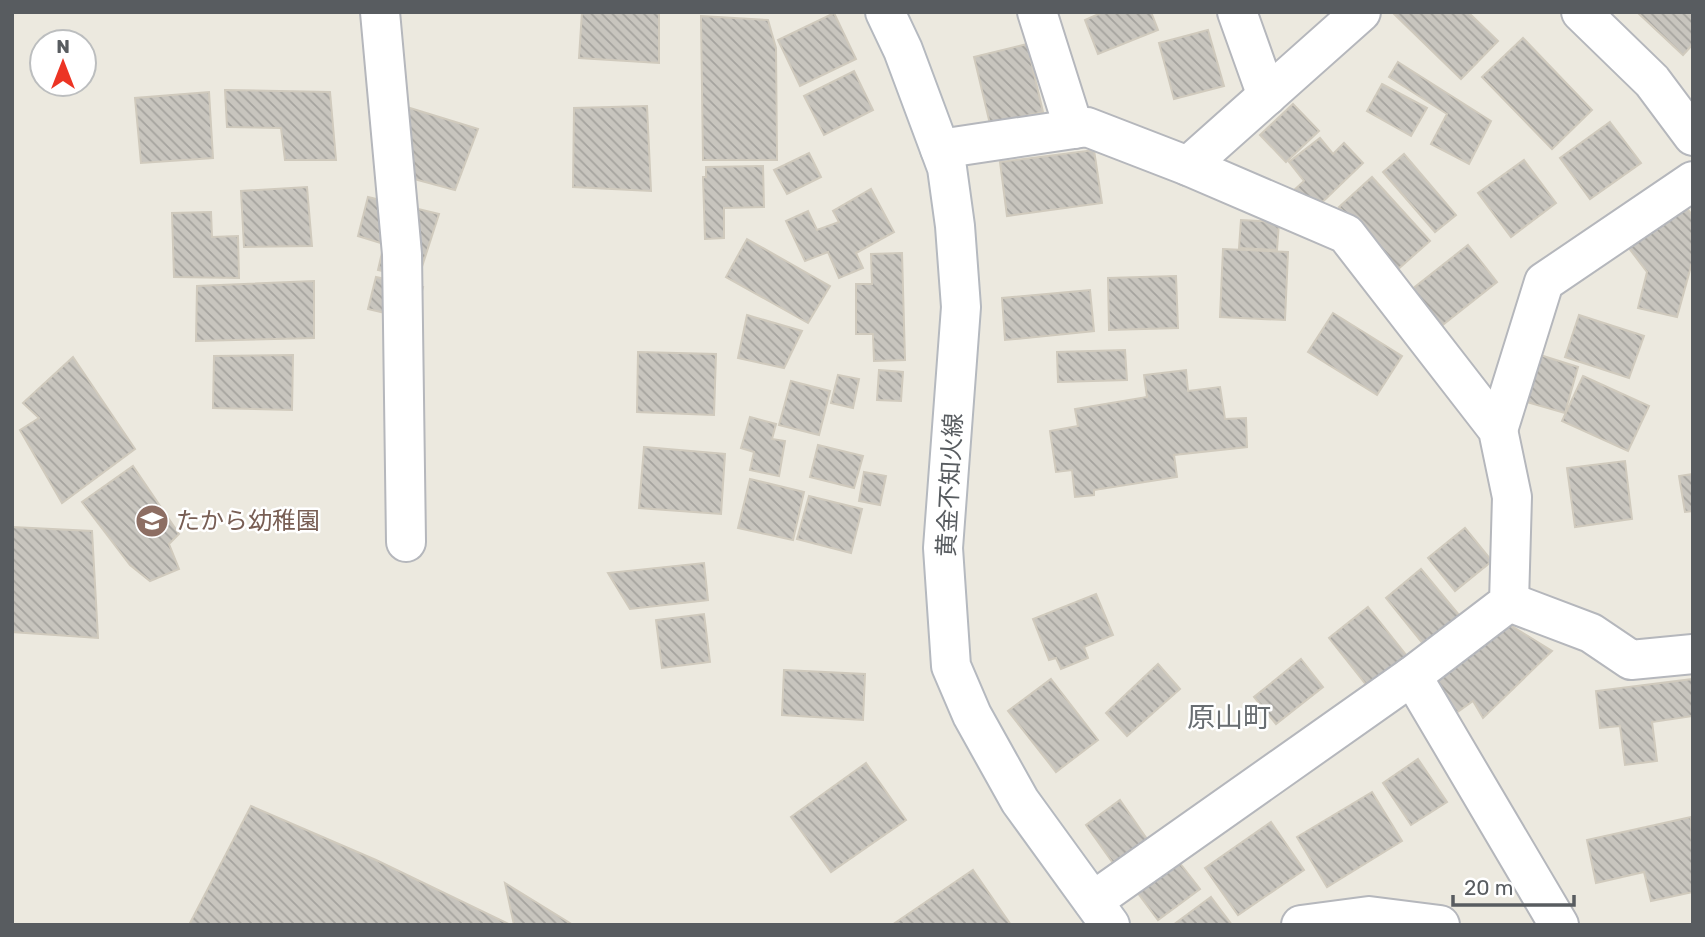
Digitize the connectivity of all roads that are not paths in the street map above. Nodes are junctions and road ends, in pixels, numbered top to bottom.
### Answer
1 (380, 12) edge
2 (885, 12) edge
3 (1037, 12) edge
4 (1237, 12) edge
5 (1361, 12) edge
6 (1581, 12) edge
7 (1267, 96) junction
8 (1074, 129) junction
9 (1693, 136) edge
10 (940, 149) junction
11 (1188, 166) junction
12 (1693, 181) edge
13 (1498, 430) junction
14 (406, 542) dead end
15 (1509, 602) junction
16 (1693, 654) edge
17 (1412, 676) junction
18 (1102, 913) edge
19 (1301, 925) edge
20 (1440, 925) edge
21 (1559, 925) edge

1 - 14 street
2 - 10 street, 黄金不知火線
3 - 8 street
4 - 7 street
5 - 7 street
6 - 9 street
7 - 11 street
8 - 10 street
8 - 11 street
10 - 18 street, 黄金不知火線
11 - 13 street
12 - 13 street
13 - 15 street
15 - 16 street
15 - 17 street
17 - 18 street
17 - 21 street
19 - 20 street

